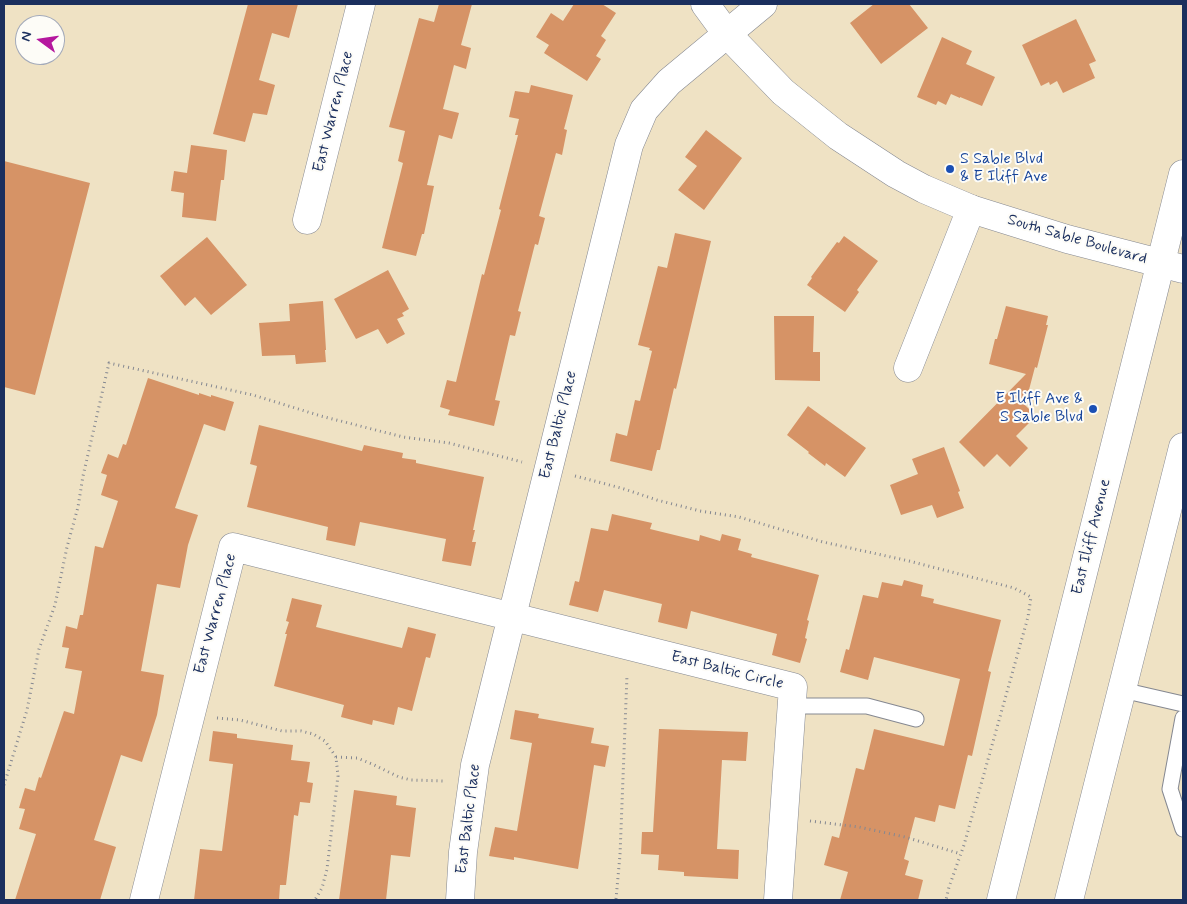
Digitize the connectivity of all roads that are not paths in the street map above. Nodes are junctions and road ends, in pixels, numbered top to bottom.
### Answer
1 (361, 4) edge
2 (705, 4) edge
3 (763, 4) edge
4 (727, 34) junction
5 (1183, 174) edge
6 (971, 209) junction
7 (307, 220) dead end
8 (1172, 266) edge
9 (908, 368) dead end
10 (1183, 447) edge
11 (511, 616) junction
12 (1122, 690) junction
13 (1183, 704) edge
14 (792, 706) junction
15 (1183, 718) edge
16 (916, 719) dead end
17 (1183, 830) edge
18 (144, 900) edge
19 (460, 900) edge
20 (778, 900) edge
21 (1001, 900) edge
22 (1069, 900) edge

1 - 7 street, East Warren Place
2 - 4 street, South Sable Boulevard
3 - 4 street, East Baltic Place
4 - 6 street, South Sable Boulevard
4 - 11 street, East Baltic Place
5 - 8 street, East Iliff Avenue
6 - 8 street, South Sable Boulevard
6 - 9 street
8 - 21 street, East Iliff Avenue
10 - 12 street
11 - 14 street, East Baltic Circle
11 - 18 street, East Warren Place
11 - 19 street, East Baltic Place
12 - 13 lane
12 - 22 street
14 - 16 lane
14 - 20 street, East Baltic Circle
15 - 17 lane

